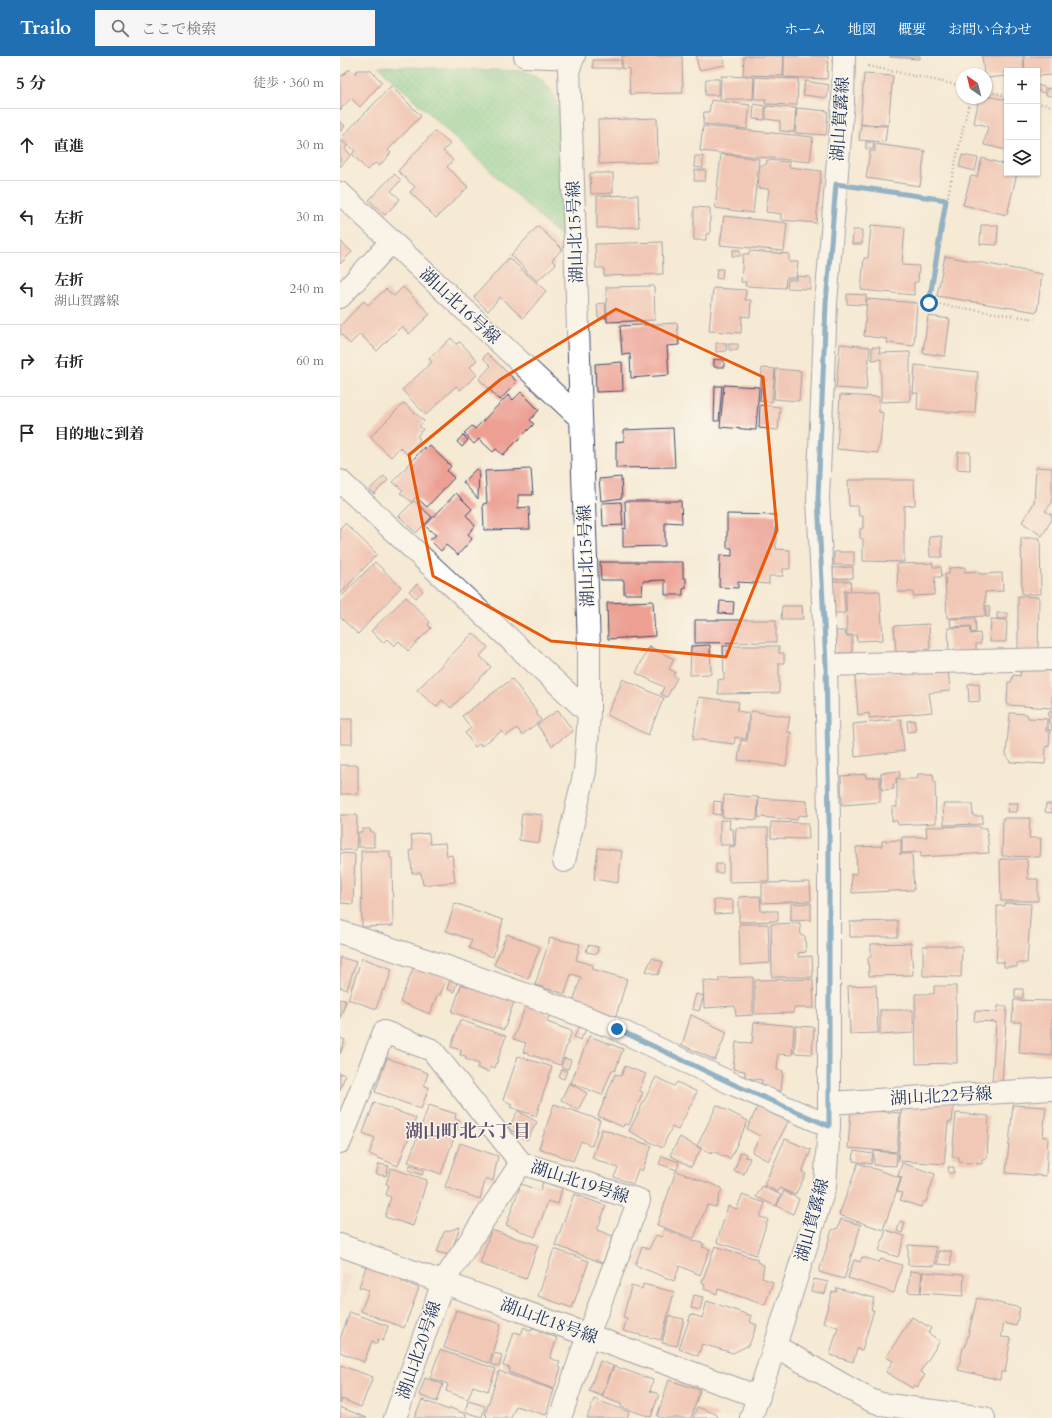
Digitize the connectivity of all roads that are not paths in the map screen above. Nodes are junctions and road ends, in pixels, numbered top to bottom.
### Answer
1 (525, 56) edge
2 (574, 57) edge
3 (844, 58) edge
4 (340, 193) edge
5 (392, 241) junction
6 (340, 297) edge
7 (580, 418) junction
8 (340, 481) edge
9 (1051, 659) edge
10 (826, 665) junction
11 (589, 713) junction
12 (564, 861) dead end
13 (340, 932) edge
14 (1052, 1090) edge
15 (829, 1103) junction
16 (829, 1126) junction
17 (340, 1142) edge
18 (521, 1163) junction
19 (340, 1245) edge
20 (443, 1282) junction
21 (588, 1335) junction
22 (775, 1346) junction
23 (759, 1397) junction
24 (395, 1418) edge
25 (560, 1418) edge
26 (751, 1418) edge
27 (984, 1418) edge

1 - 2 street, 湖山北15号線
2 - 7 street, 湖山北15号線
3 - 10 street, 湖山賀露線
4 - 5 street, 湖山北16号線
5 - 6 street
5 - 7 street, 湖山北16号線
7 - 11 street, 湖山北15号線
8 - 11 street
9 - 10 street
10 - 15 street, 湖山賀露線
11 - 12 street, 湖山北15号線
13 - 16 street
14 - 15 street, 湖山北22号線
15 - 16 street, 湖山賀露線
16 - 22 street, 湖山賀露線
17 - 18 street
18 - 20 street, 湖山北19号線
18 - 21 street, 湖山北19号線
19 - 20 street, 湖山北18号線
20 - 21 street, 湖山北18号線
20 - 24 street, 湖山北20号線
21 - 23 street, 湖山北18号線
21 - 25 street
22 - 23 street, 湖山賀露線
22 - 27 street
23 - 26 street, 湖山賀露線

